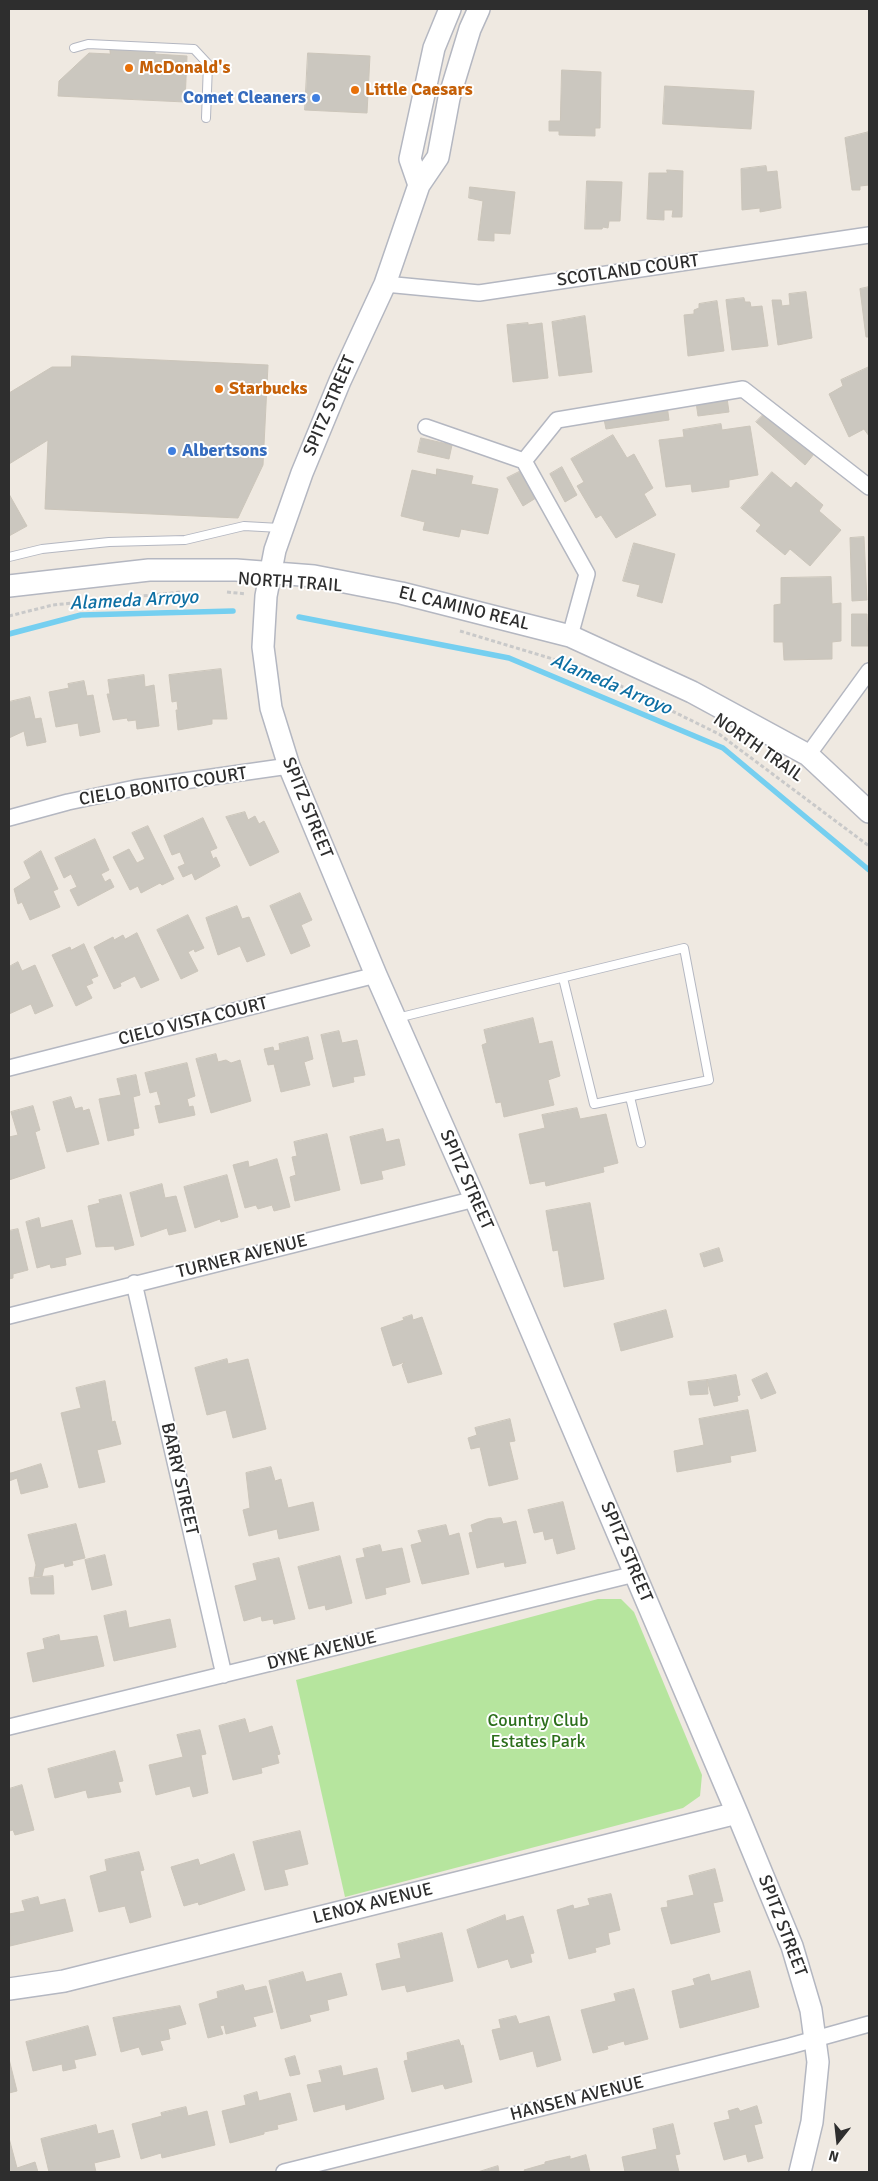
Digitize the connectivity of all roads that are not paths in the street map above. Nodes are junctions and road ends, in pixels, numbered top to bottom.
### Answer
1 (450, 9) edge
2 (479, 9) edge
3 (74, 48) dead end
4 (206, 118) dead end
5 (419, 185) junction
6 (869, 234) edge
7 (386, 284) junction
8 (426, 427) dead end
9 (524, 461) junction
10 (869, 487) edge
11 (282, 528) junction
12 (9, 557) edge
13 (272, 572) junction
14 (9, 586) edge
15 (570, 636) junction
16 (869, 672) edge
17 (808, 755) junction
18 (289, 766) junction
19 (869, 812) edge
20 (9, 818) edge
21 (376, 975) junction
22 (563, 978) junction
23 (395, 1019) junction
24 (9, 1068) edge
25 (630, 1097) junction
26 (641, 1143) dead end
27 (475, 1199) junction
28 (134, 1283) junction
29 (9, 1316) edge
30 (635, 1574) junction
31 (224, 1675) junction
32 (9, 1727) edge
33 (737, 1813) junction
34 (9, 1989) edge
35 (869, 2024) edge
36 (816, 2039) junction
37 (284, 2172) edge
38 (800, 2172) edge

1 - 5 street
2 - 5 street, SPITZ STREET
3 - 4 lane
5 - 7 street, SPITZ STREET
6 - 7 street, SCOTLAND COURT
7 - 11 street, SPITZ STREET
8 - 9 street
9 - 10 street
9 - 15 street
11 - 12 lane
11 - 13 street, SPITZ STREET
13 - 14 street, EL CAMINO REAL
13 - 15 street, EL CAMINO REAL
13 - 18 street, SPITZ STREET
15 - 17 street, EL CAMINO REAL
16 - 17 street
17 - 19 street, EL CAMINO REAL
18 - 20 street, CIELO BONITO COURT
18 - 21 street, SPITZ STREET
21 - 23 street, SPITZ STREET
21 - 24 street, CIELO VISTA COURT
22 - 23 lane
22 - 25 lane
22 - 25 lane
23 - 27 street, SPITZ STREET
25 - 26 lane
27 - 28 street, TURNER AVENUE
27 - 30 street, SPITZ STREET
28 - 29 street, TURNER AVENUE
28 - 31 street, BARRY STREET
30 - 31 street, DYNE AVENUE
30 - 33 street, SPITZ STREET
31 - 32 street, DYNE AVENUE
33 - 34 street, LENOX AVENUE
33 - 36 street, SPITZ STREET
35 - 36 street, HANSEN AVENUE
36 - 37 street, HANSEN AVENUE
36 - 38 street, SPITZ STREET

